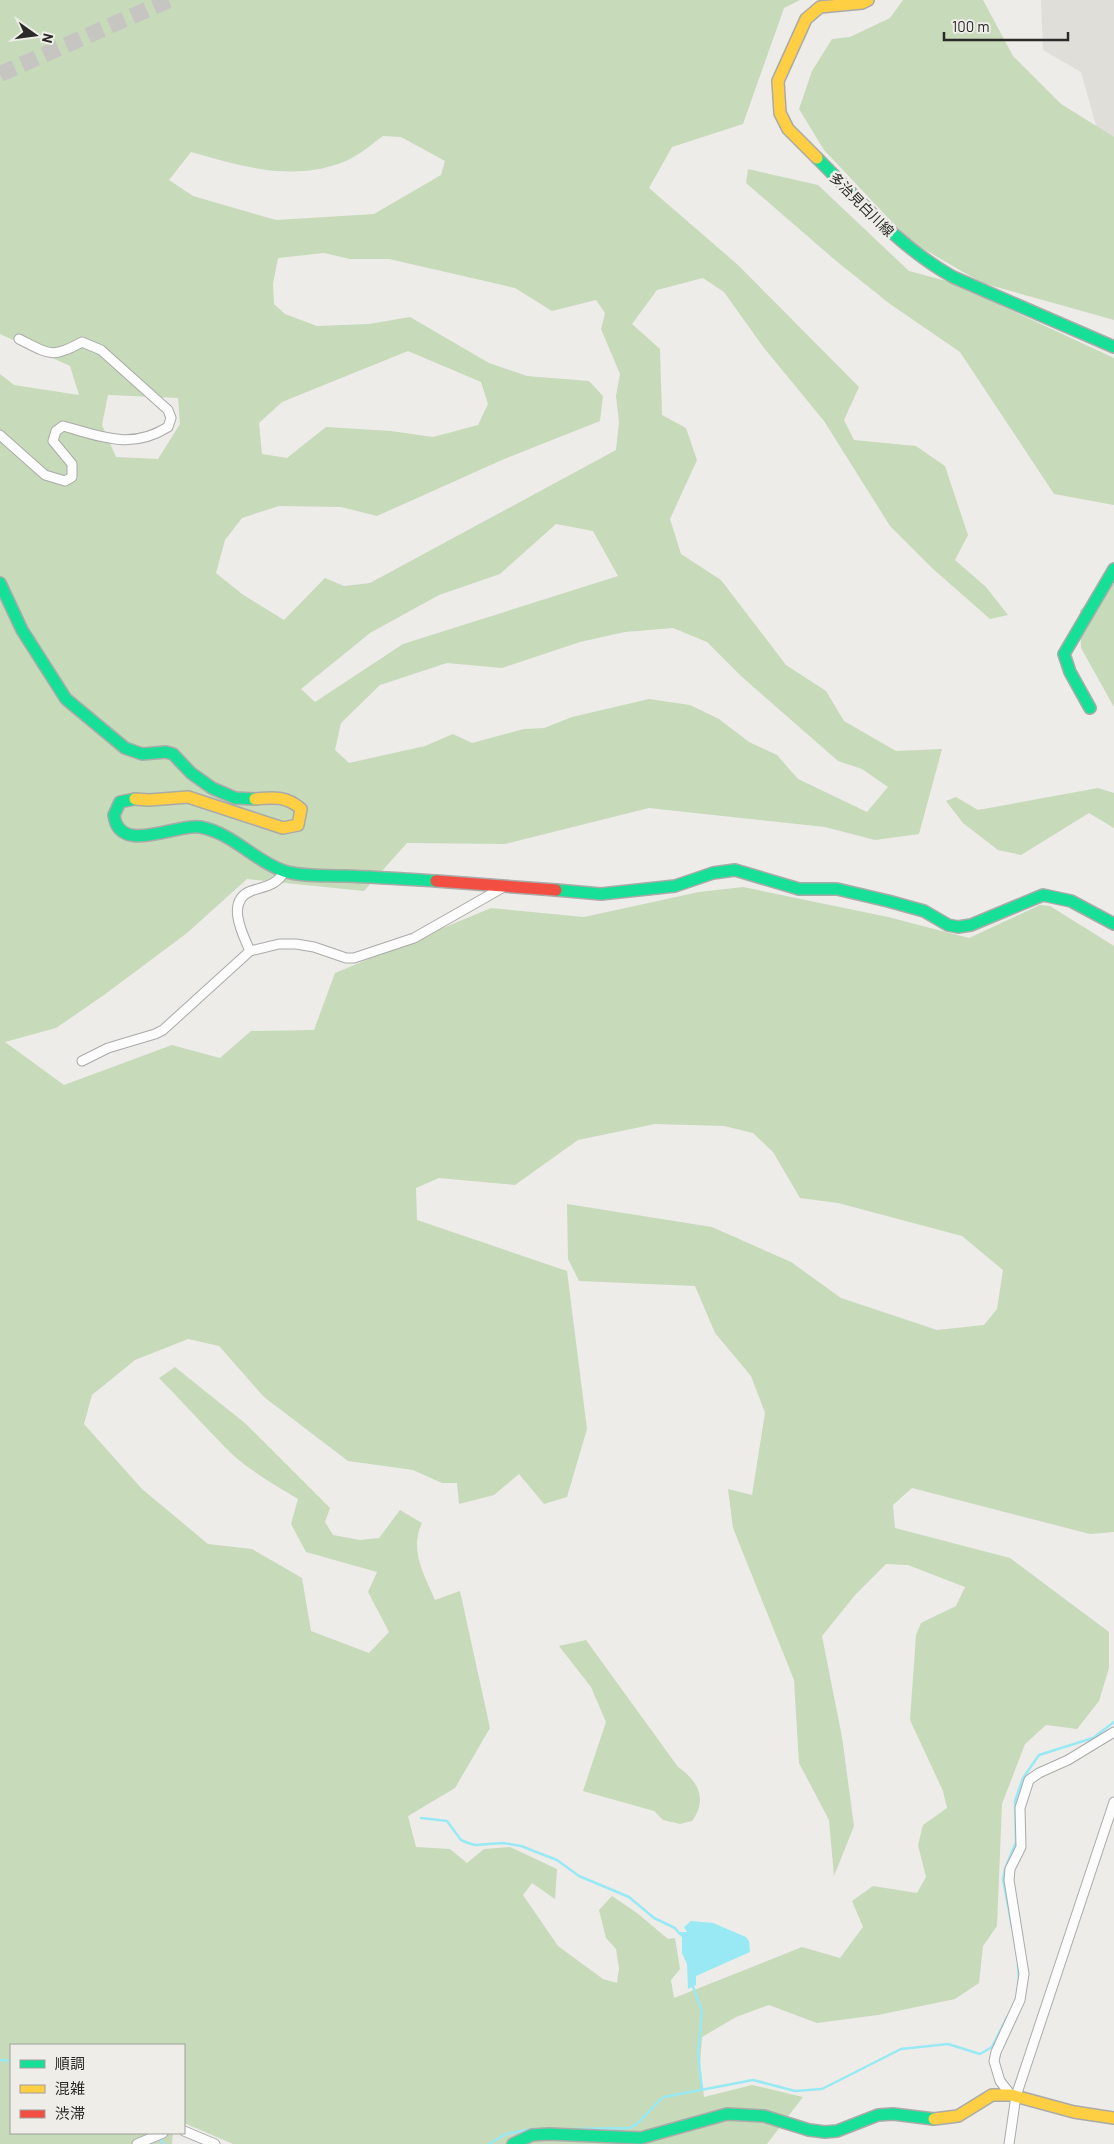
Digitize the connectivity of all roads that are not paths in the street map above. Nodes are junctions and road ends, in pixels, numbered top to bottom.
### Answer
1 (868, 0) edge
2 (19, 339) dead end
3 (1114, 347) edge
4 (0, 435) edge
5 (1112, 573) edge
6 (0, 583) edge
7 (1090, 708) dead end
8 (284, 872) junction
9 (502, 888) junction
10 (1114, 924) edge
11 (250, 951) junction
12 (82, 1061) dead end
13 (1114, 1732) edge
14 (1114, 1802) edge
15 (1013, 2096) junction
16 (1114, 2118) edge
17 (185, 2130) edge
18 (160, 2134) edge
19 (137, 2144) edge
20 (215, 2144) edge
21 (513, 2144) edge
22 (1009, 2144) edge

1 - 3 street, 多治見白川線
2 - 4 street
5 - 7 street
6 - 8 street
8 - 9 street
8 - 11 street
9 - 10 street
9 - 11 street
11 - 12 street
13 - 15 street
14 - 15 street
15 - 16 street
15 - 21 street
15 - 22 street
17 - 20 street
18 - 19 street

